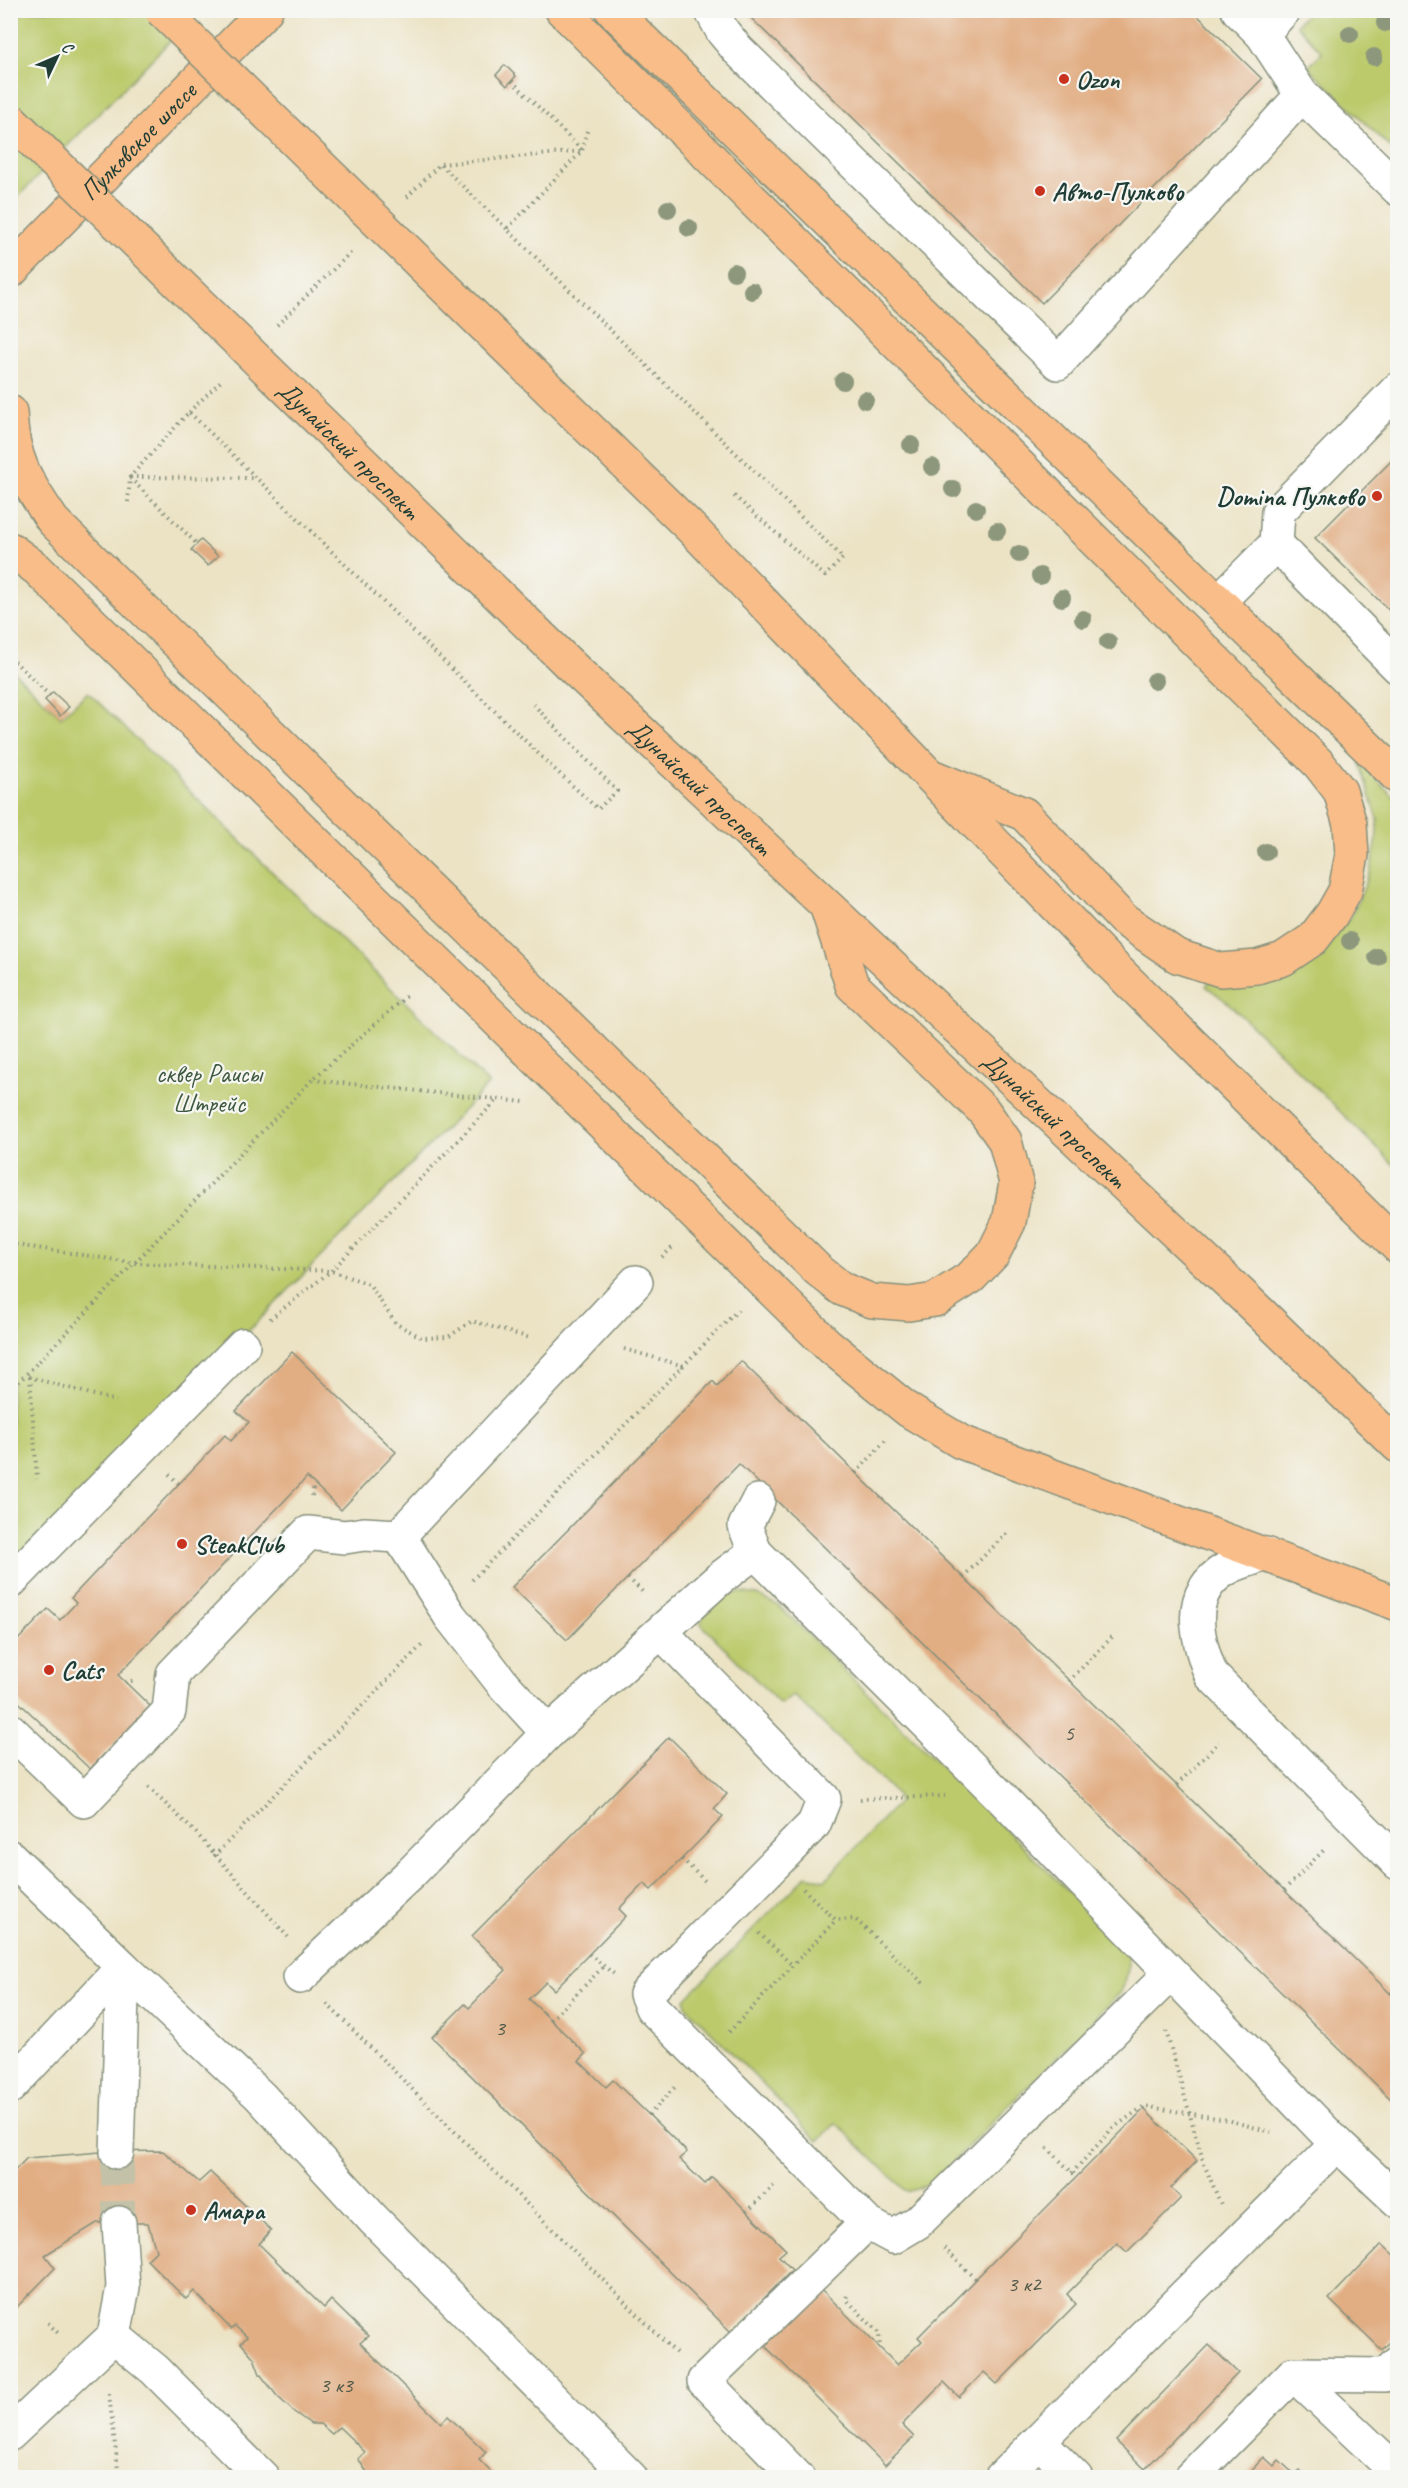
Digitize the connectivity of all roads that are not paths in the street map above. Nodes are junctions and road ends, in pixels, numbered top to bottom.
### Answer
1 (161, 10) edge
2 (266, 10) edge
3 (562, 10) edge
4 (612, 10) edge
5 (711, 10) edge
6 (1238, 10) edge
7 (1284, 10) edge
8 (1262, 34) junction
9 (1302, 95) junction
10 (10, 119) edge
11 (1398, 189) edge
12 (10, 272) edge
13 (1398, 389) edge
14 (10, 412) edge
15 (1276, 544) junction
16 (10, 549) edge
17 (1218, 602) junction
18 (1398, 667) edge
19 (931, 776) junction
20 (1398, 777) edge
21 (827, 908) junction
22 (1398, 1247) edge
23 (636, 1282) dead end
24 (243, 1345) road end
25 (1398, 1446) edge
26 (758, 1501) dead end
27 (399, 1536) junction
28 (755, 1552) junction
29 (1266, 1554) junction
30 (10, 1582) edge
31 (1398, 1604) edge
32 (661, 1632) junction
33 (10, 1730) edge
34 (548, 1733) junction
35 (10, 1857) edge
36 (1398, 1863) edge
37 (123, 1967) junction
38 (306, 1971) road end
39 (1171, 1973) junction
40 (10, 2087) edge
41 (117, 2152) tunnel mouth
42 (1329, 2152) junction
43 (1398, 2201) edge
44 (119, 2223) tunnel mouth
45 (867, 2223) junction
46 (114, 2336) junction
47 (1398, 2363) edge
48 (1293, 2374) junction
49 (10, 2434) edge
50 (1039, 2441) junction
51 (1398, 2473) edge
52 (621, 2474) edge
53 (264, 2478) edge
54 (798, 2478) edge
55 (1001, 2478) edge
56 (1076, 2478) edge
57 (1190, 2478) edge

1 - 19 main road, bridge
2 - 12 main road, Пулковское шоссе
3 - 19 main road
4 - 17 main road
5 - 9 street
6 - 8 street
7 - 8 street
8 - 9 street
9 - 11 street
10 - 21 main road, Дунайский проспект, bridge
13 - 15 street
14 - 21 main road
15 - 17 street
15 - 18 street
16 - 29 main road
17 - 20 main road
19 - 22 main road
21 - 25 main road, Дунайский проспект
23 - 27 street
24 - 30 street
26 - 28 street
27 - 33 street
27 - 34 street
28 - 32 street
28 - 39 street
29 - 31 main road
29 - 36 street
32 - 34 street
32 - 45 street
34 - 38 street
35 - 37 street
37 - 40 street
37 - 41 street
37 - 52 street
39 - 42 street
39 - 45 street
42 - 43 street
42 - 50 street
44 - 46 street
45 - 54 street
46 - 49 street
46 - 53 street
47 - 48 street
48 - 51 street
48 - 57 street
50 - 55 street
50 - 56 street

